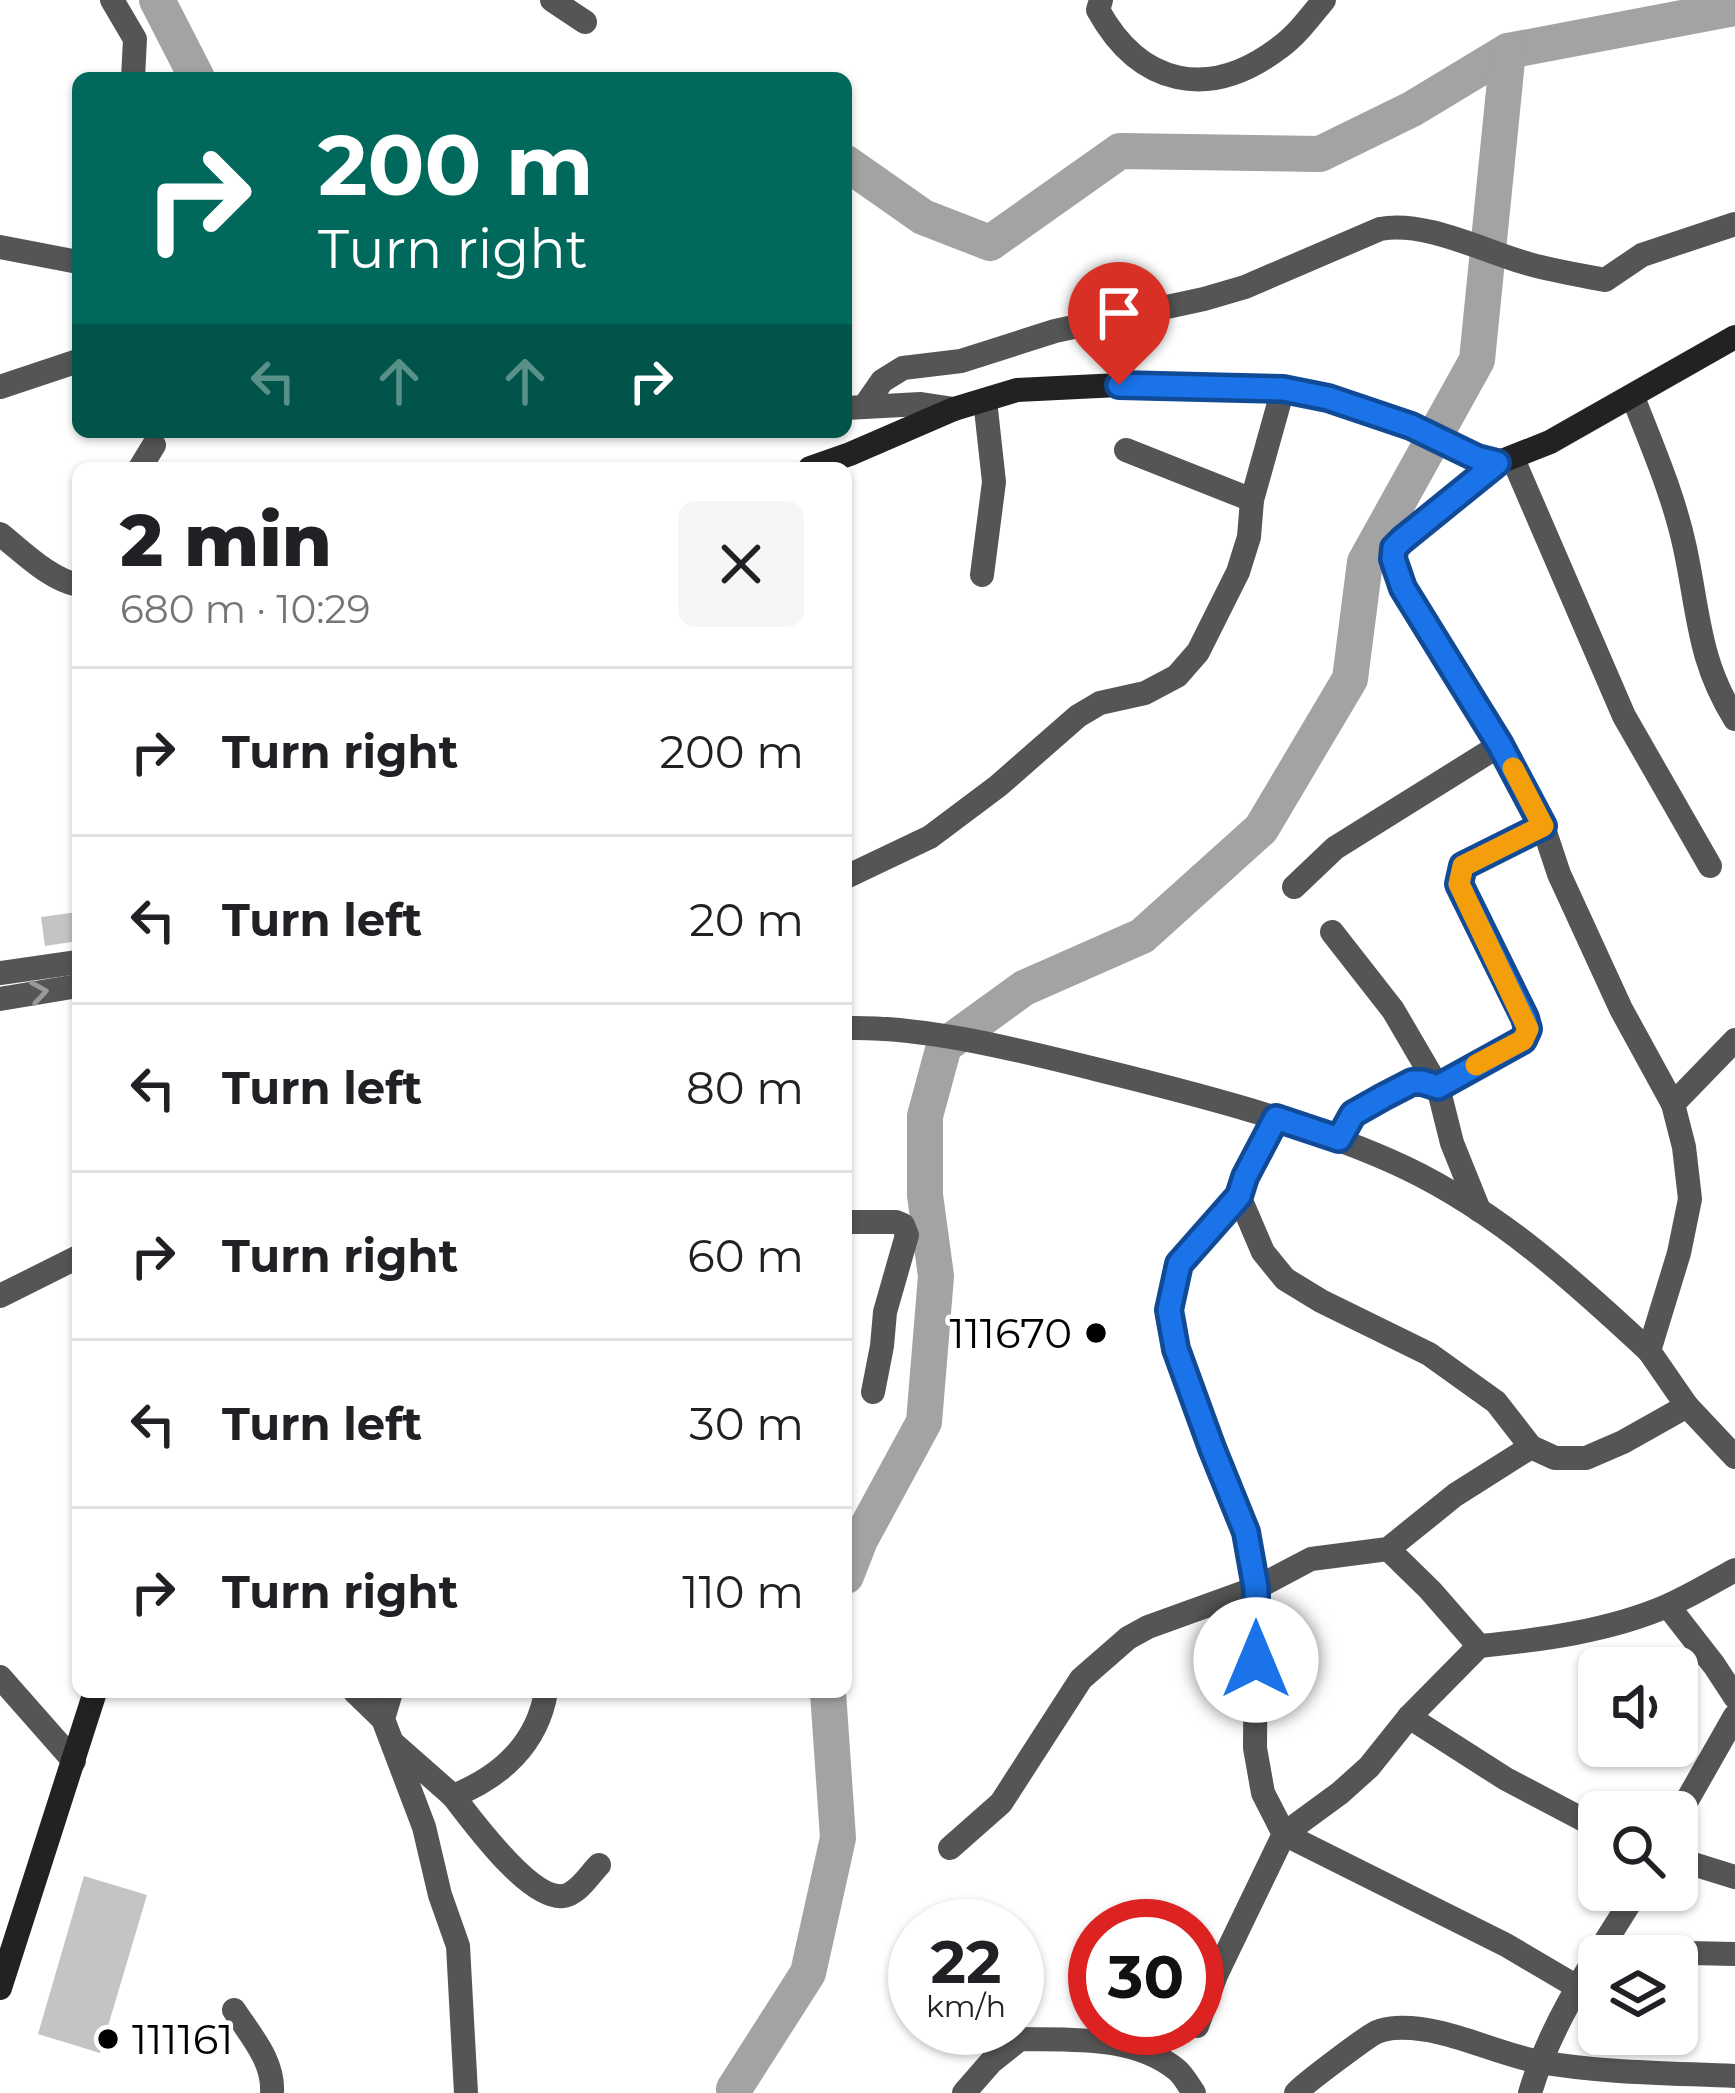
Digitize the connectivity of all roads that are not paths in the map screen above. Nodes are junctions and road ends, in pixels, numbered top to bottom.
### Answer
1 (112, 0) edge
2 (553, 0) edge
3 (1101, 0) edge
4 (1324, 0) edge
5 (585, 22) dead end
6 (133, 72) edge
7 (1735, 224) edge
8 (0, 247) edge
9 (72, 261) edge
10 (1735, 338) edge
11 (72, 364) edge
12 (0, 387) edge
13 (1283, 389) junction
14 (1633, 397) junction
15 (986, 400) junction
16 (855, 408) edge
17 (954, 409) junction
18 (154, 445) dead end
19 (1126, 450) dead end
20 (1505, 461) junction
21 (144, 462) edge
22 (825, 462) edge
23 (1252, 500) junction
24 (0, 534) edge
25 (982, 574) dead end
26 (72, 584) edge
27 (1735, 719) edge
28 (1500, 745) junction
29 (1543, 826) junction
30 (1710, 866) dead end
31 (852, 874) edge
32 (1294, 887) dead end
33 (1332, 932) dead end
34 (72, 963) edge
35 (0, 973) edge
36 (72, 987) edge
37 (0, 998) edge
38 (852, 1028) edge
39 (1735, 1040) edge
40 (1438, 1087) junction
41 (1673, 1104) junction
42 (1276, 1118) junction
43 (1339, 1139) junction
44 (1239, 1196) junction
45 (1479, 1210) junction
46 (852, 1222) edge
47 (72, 1260) edge
48 (0, 1296) edge
49 (1649, 1351) junction
50 (873, 1392) dead end
51 (1687, 1406) junction
52 (1531, 1447) junction
53 (1735, 1457) edge
54 (1388, 1549) junction
55 (1735, 1570) edge
56 (1256, 1588) junction
57 (1668, 1606) junction
58 (1479, 1646) junction
59 (0, 1677) edge
60 (1735, 1697) edge
61 (93, 1698) edge
62 (360, 1698) edge
63 (390, 1698) edge
64 (545, 1698) edge
65 (1735, 1716) edge
66 (1409, 1717) junction
67 (386, 1730) junction
68 (74, 1761) junction
69 (1692, 1791) edge
70 (453, 1796) junction
71 (1578, 1817) edge
72 (1284, 1834) junction
73 (950, 1848) dead end
74 (599, 1865) dead end
75 (1698, 1866) edge
76 (1735, 1877) edge
77 (1698, 1953) edge
78 (1735, 1954) edge
79 (1224, 1958) edge
80 (1578, 1987) edge
81 (0, 1988) edge
82 (1578, 1990) edge
83 (234, 2010) dead end
84 (1539, 2062) junction
85 (1735, 2076) edge
86 (1187, 2082) edge
87 (272, 2093) edge
88 (466, 2093) edge
89 (964, 2093) edge
90 (1296, 2093) edge
91 (1530, 2093) edge

1 - 6 street
2 - 5 street
3 - 4 street
7 - 16 street
8 - 9 street
10 - 14 main road
11 - 12 street
13 - 15 main road
13 - 20 main road
13 - 23 street
14 - 20 main road
14 - 27 street
15 - 17 main road
15 - 25 street
16 - 17 street
17 - 22 main road
18 - 21 street
19 - 23 street
20 - 28 street
20 - 30 street
23 - 31 street
24 - 26 street
28 - 29 street
28 - 32 street
29 - 40 street
29 - 41 street
33 - 40 street
34 - 35 street
37 -> 36 street
38 - 42 street
39 - 41 street
40 - 43 street
40 - 45 street
41 - 49 street
42 - 43 street
42 - 44 street
43 - 45 street
44 - 52 street
44 - 56 street
45 - 49 street
46 - 50 street
47 - 48 street
49 - 51 street
51 - 52 street
51 - 53 street
52 - 54 street
54 - 56 street
54 - 58 street
55 - 57 street
56 - 72 street
56 - 73 street
57 - 58 street
57 - 60 street
58 - 66 street
59 - 68 street
61 - 68 main road
62 - 67 street
63 - 67 street
64 - 70 street
65 - 69 street
66 - 71 street
66 - 72 street
67 - 70 street
67 - 88 street
68 - 81 main road
70 - 74 street
72 - 79 street
72 - 80 street
75 - 76 street
77 - 78 street
82 - 84 street
83 - 87 street
84 - 85 street
84 - 90 street
84 - 91 street
86 - 89 street

